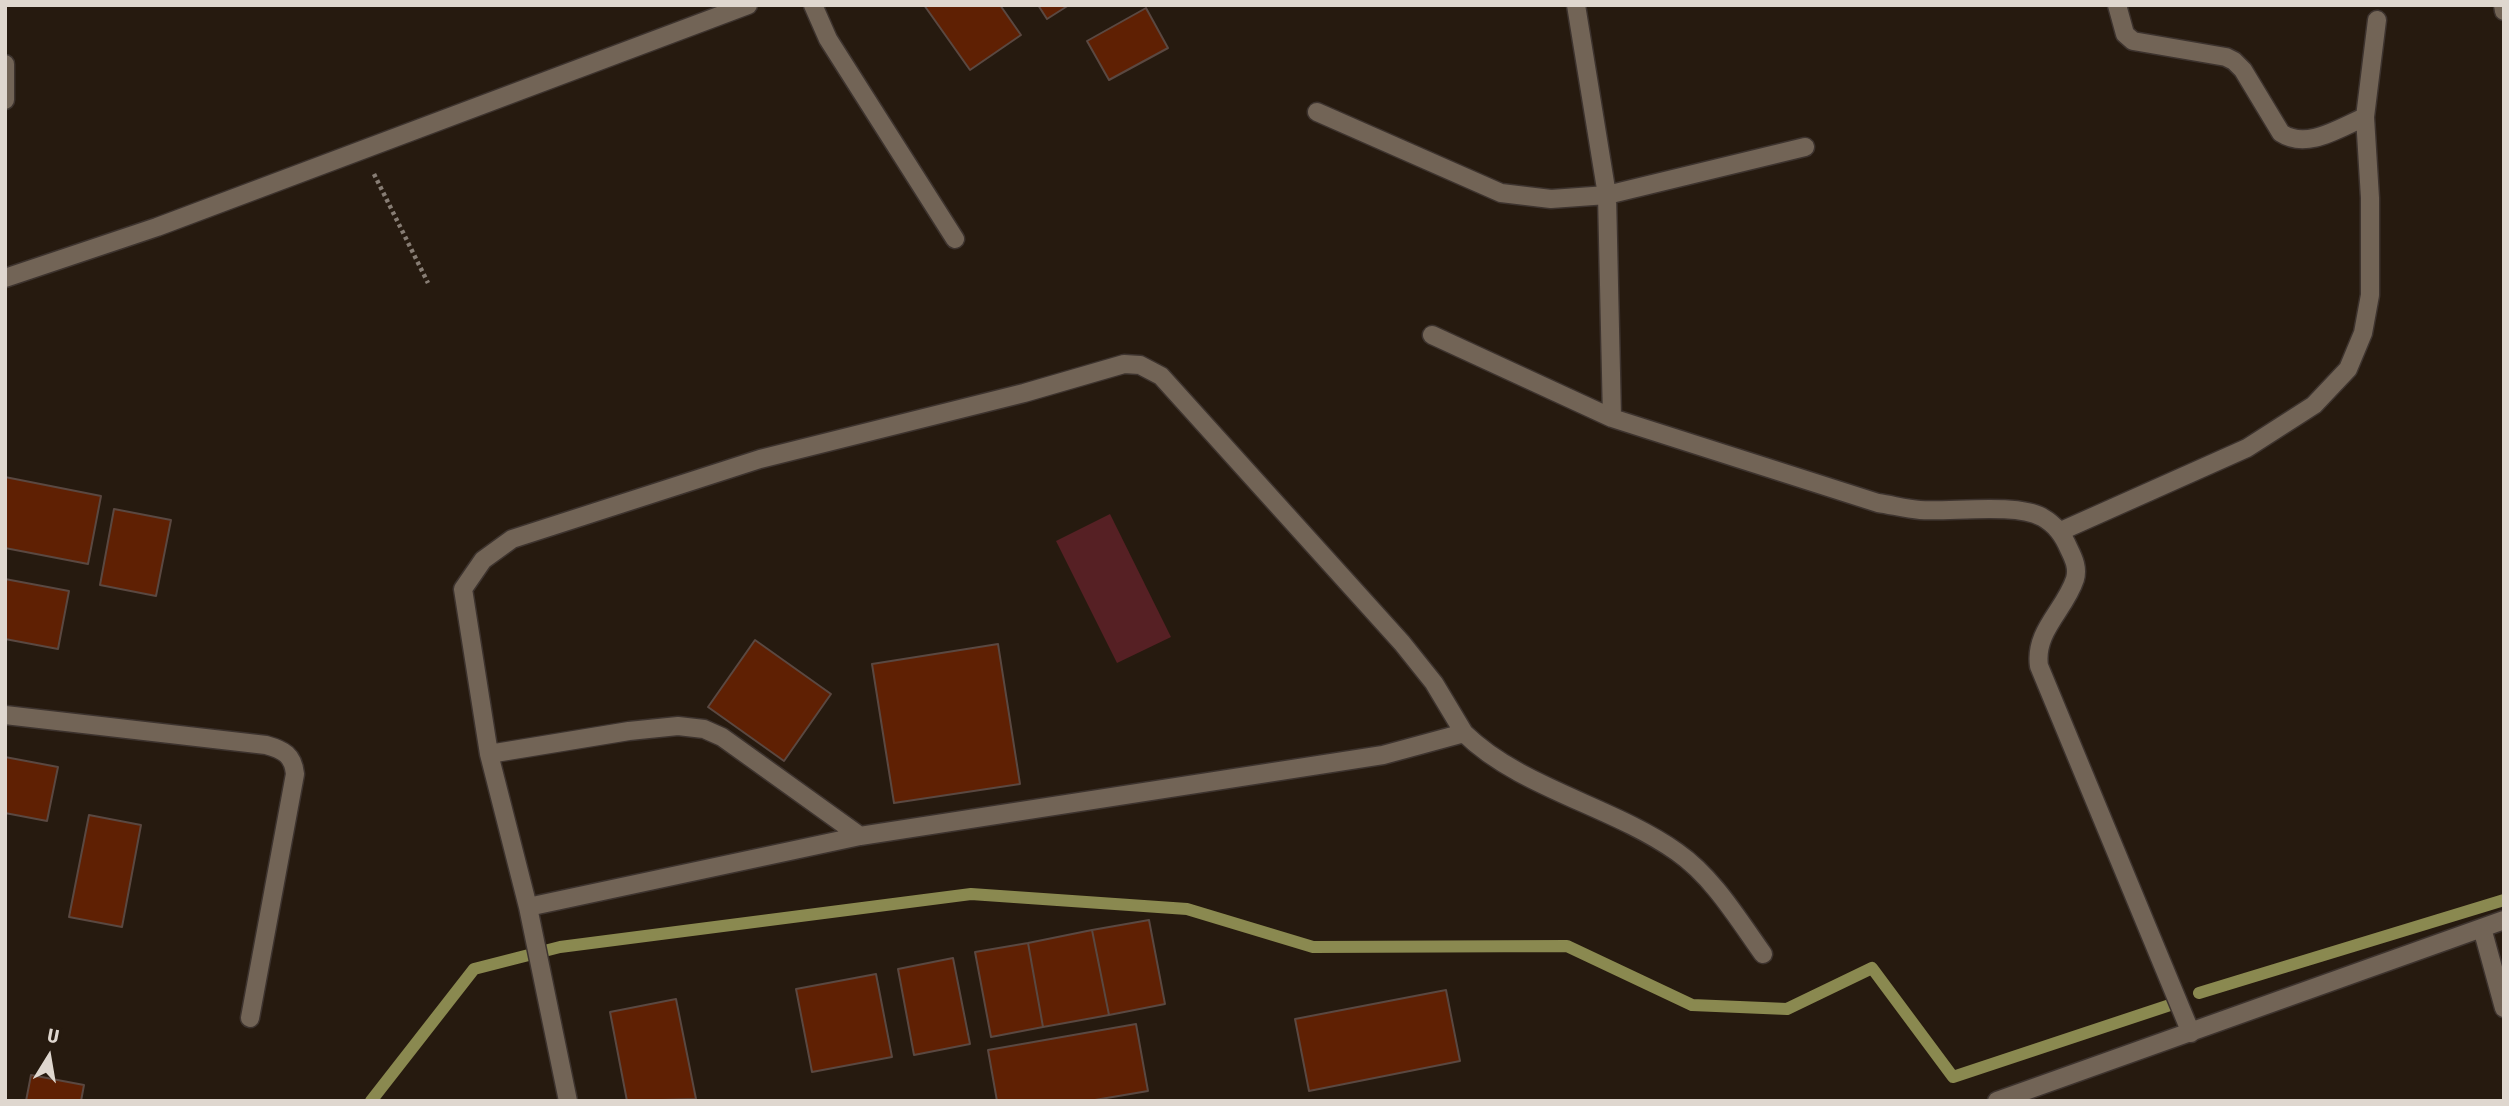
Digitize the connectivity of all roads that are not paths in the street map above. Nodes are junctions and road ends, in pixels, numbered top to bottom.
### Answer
1 (748, 5) edge
2 (813, 5) edge
3 (1576, 5) edge
4 (2117, 5) edge
5 (2503, 5) edge
6 (2504, 11) edge
7 (2377, 20) dead end
8 (5, 64) edge
9 (5, 100) edge
10 (1317, 112) dead end
11 (2365, 117) junction
12 (1805, 147) dead end
13 (1607, 195) junction
14 (955, 239) dead end
15 (5, 278) edge
16 (1432, 335) dead end
17 (1612, 418) junction
18 (2061, 531) junction
19 (5, 715) edge
20 (1464, 733) junction
21 (489, 754) junction
22 (860, 836) junction
23 (528, 907) junction
24 (2504, 920) edge
25 (2482, 928) junction
26 (1763, 954) dead end
27 (2504, 1008) edge
28 (250, 1018) dead end
29 (2192, 1033) junction
30 (568, 1101) edge
31 (1997, 1101) edge

1 - 15 street
2 - 14 street
3 - 13 street
4 - 11 street
5 - 6 street
7 - 11 street
8 - 9 street
10 - 13 street
11 - 18 street
12 - 13 street
13 - 17 street
16 - 17 street
17 - 18 street
18 - 29 street
19 - 28 street
20 - 21 street
20 - 22 street
20 - 26 street
21 - 22 street
21 - 23 street
22 - 23 street
23 - 30 street
24 - 25 street
25 - 27 street
25 - 29 street
29 - 31 street

